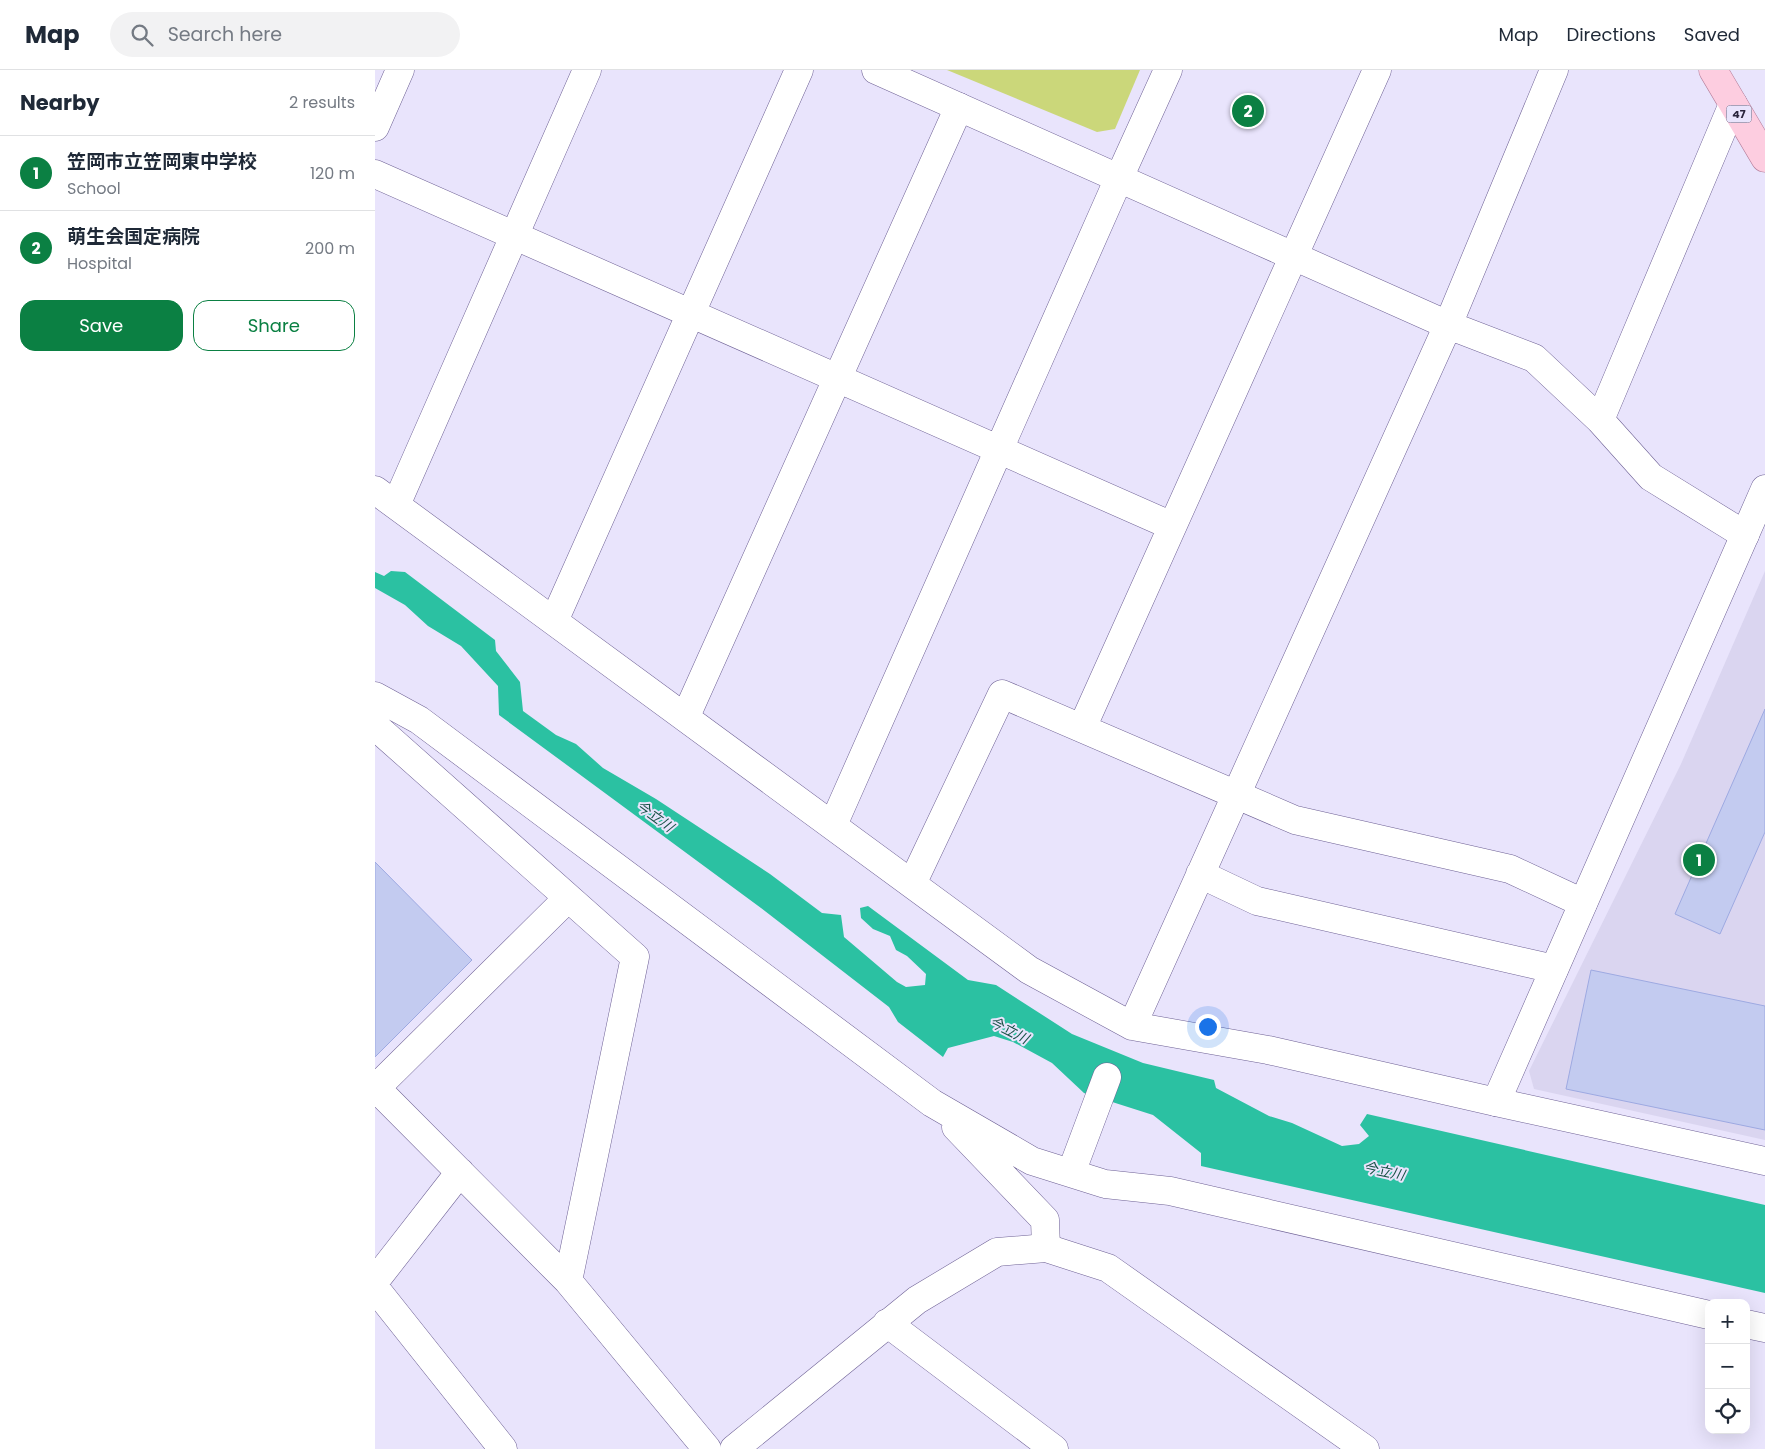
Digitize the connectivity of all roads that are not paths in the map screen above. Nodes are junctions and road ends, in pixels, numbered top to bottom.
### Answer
1 (400, 70) edge
2 (587, 70) edge
3 (799, 70) edge
4 (877, 70) edge
5 (1168, 70) edge
6 (1377, 70) edge
7 (1555, 70) edge
8 (1713, 70) edge
9 (1733, 104) junction
10 (959, 107) junction
11 (375, 126) edge
12 (1765, 158) edge
13 (375, 174) edge
14 (1119, 178) junction
15 (514, 235) junction
16 (1293, 256) junction
17 (691, 313) junction
18 (1447, 325) junction
19 (837, 378) junction
20 (1600, 420) junction
21 (999, 450) junction
22 (1765, 489) edge
23 (385, 497) edge
24 (1172, 526) junction
25 (1745, 534) junction
26 (555, 621) junction
27 (375, 696) edge
28 (685, 716) junction
29 (375, 726) edge
30 (1082, 728) junction
31 (1236, 794) junction
32 (833, 826) junction
33 (1200, 874) junction
34 (912, 884) junction
35 (568, 898) junction
36 (1583, 903) junction
37 (1554, 969) junction
38 (1132, 1026) junction
39 (1107, 1077) dead end
40 (375, 1088) edge
41 (932, 1102) junction
42 (1495, 1102) junction
43 (1765, 1161) edge
44 (1074, 1164) junction
45 (460, 1172) junction
46 (1046, 1248) junction
47 (375, 1281) edge
48 (568, 1282) junction
49 (375, 1288) edge
50 (1705, 1314) edge
51 (887, 1323) junction
52 (1750, 1325) edge
53 (1765, 1328) edge
54 (503, 1449) edge
55 (707, 1449) edge
56 (734, 1449) edge
57 (1054, 1449) edge
58 (1365, 1449) edge

1 - 11 street
2 - 15 street
3 - 17 street
4 - 10 street
5 - 14 street
6 - 16 street
7 - 18 street
8 - 9 main road, 47
9 - 12 main road, 47
9 - 20 street
10 - 14 street
10 - 19 street
13 - 15 street
14 - 16 street
14 - 21 street
15 - 17 street
15 - 23 street
16 - 18 street
16 - 24 street
17 - 19 street
17 - 26 street
18 - 20 street
18 - 31 street
19 - 21 street
19 - 28 street
20 - 25 street
21 - 24 street
21 - 32 street
22 - 25 street
23 - 26 street
24 - 30 street
25 - 36 street
26 - 28 street
27 - 41 street
28 - 32 street
29 - 35 street
30 - 31 street
30 - 34 street
31 - 33 street
31 - 36 street
32 - 34 street
33 - 37 street
33 - 38 street
34 - 38 street
35 - 40 street
35 - 48 street
36 - 37 street
37 - 42 street
38 - 42 street
39 - 44 street
40 - 45 street
41 - 44 street
41 - 46 street
42 - 43 street
44 - 50 street
45 - 47 street
45 - 48 street
46 - 51 street
46 - 58 street
48 - 55 street
49 - 54 street
51 - 56 street
51 - 57 street
52 - 53 street

